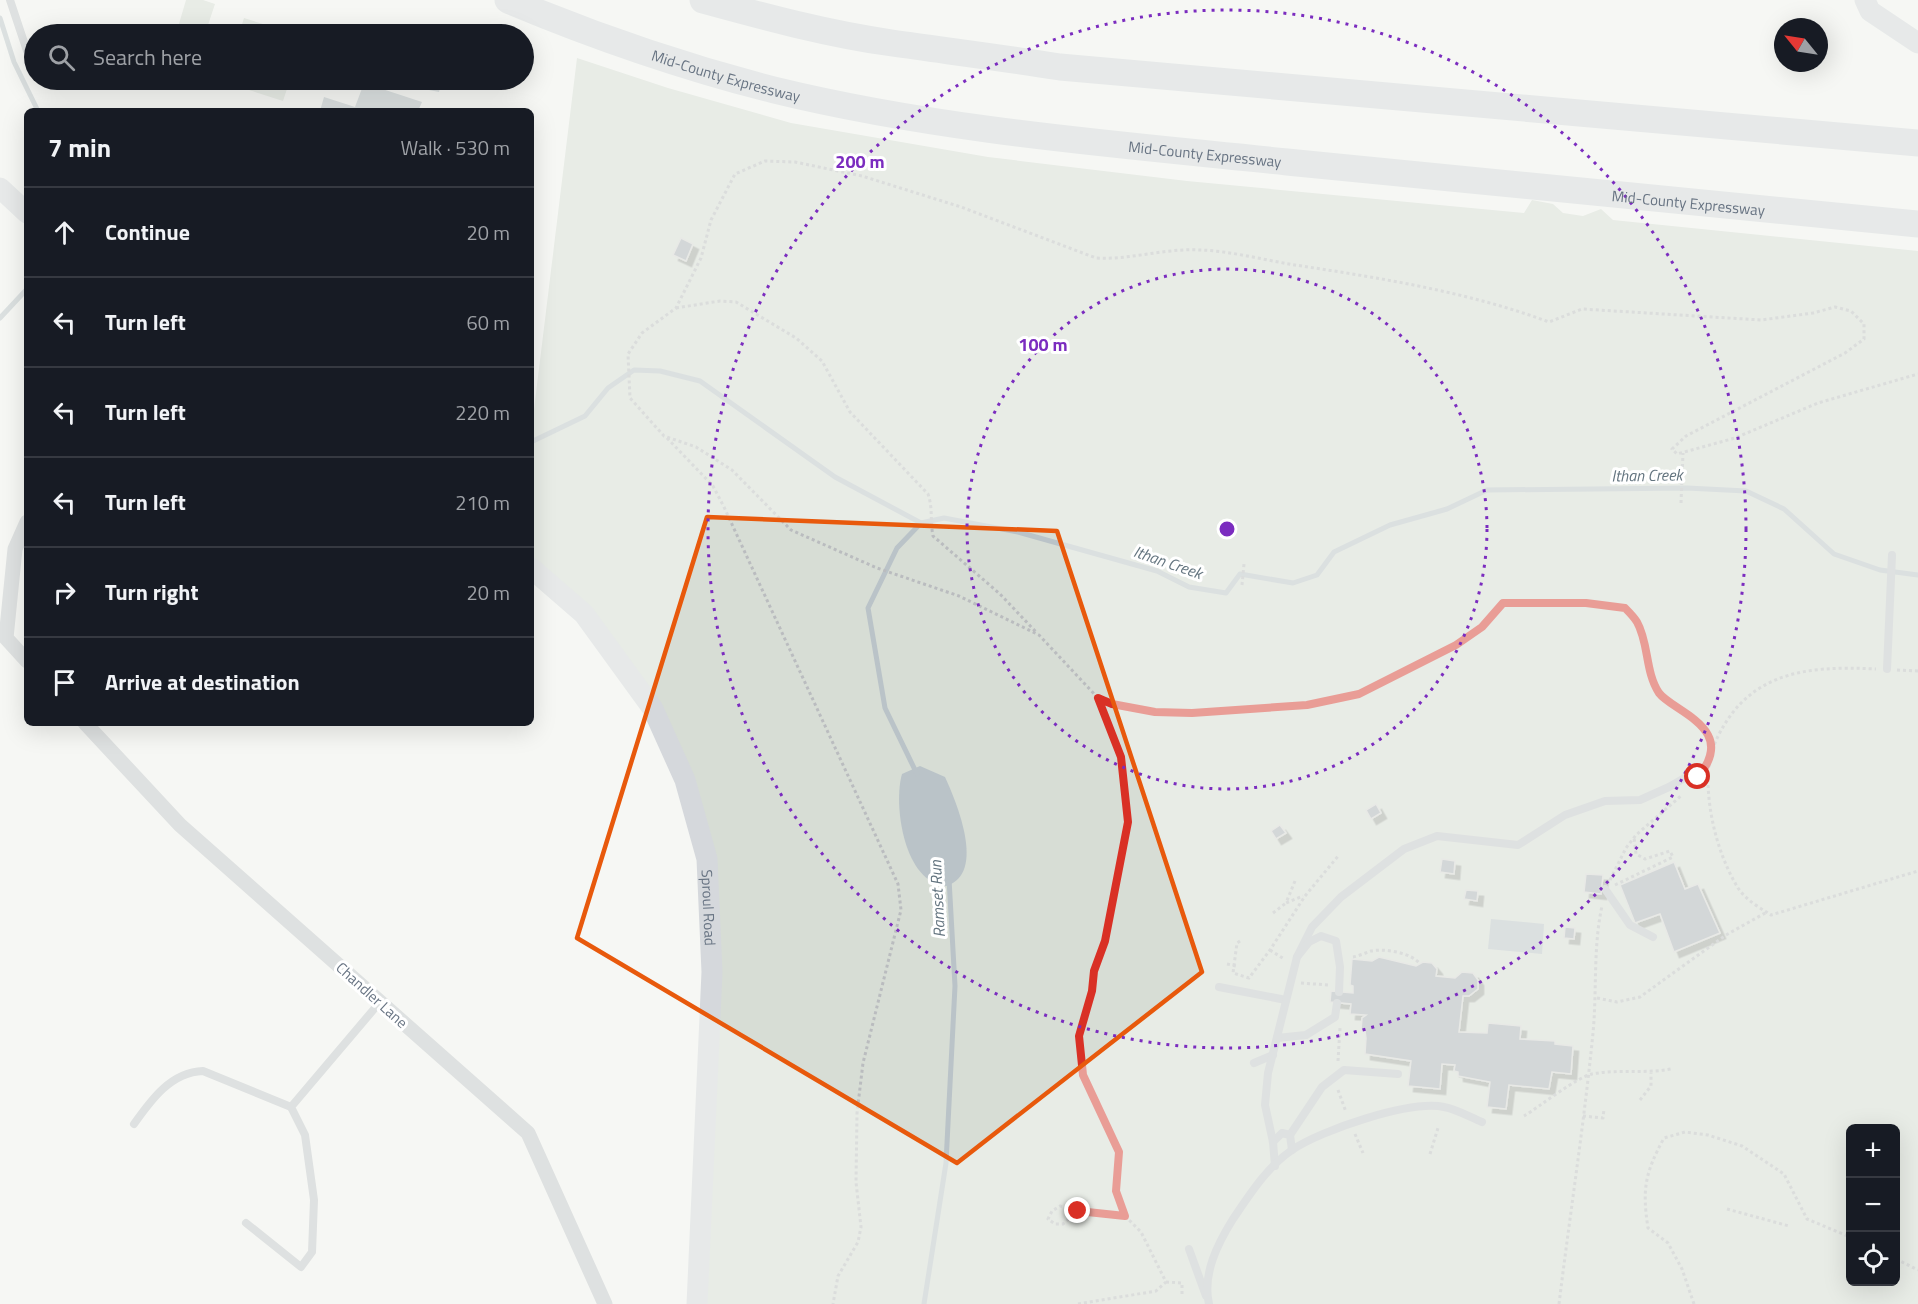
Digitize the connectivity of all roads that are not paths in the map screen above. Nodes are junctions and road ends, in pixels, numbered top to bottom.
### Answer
1 (10, 0) edge
2 (508, 0) edge
3 (703, 0) edge
4 (1865, 0) edge
5 (24, 42) edge
6 (1918, 43) edge
7 (1918, 143) edge
8 (0, 188) edge
9 (24, 210) edge
10 (1918, 224) edge
11 (24, 529) edge
12 (1892, 558) dead end
13 (534, 571) edge
14 (24, 658) edge
15 (1887, 669) road end
16 (88, 726) edge
17 (1707, 765) road end
18 (1605, 890) road end
19 (1653, 937) dead end
20 (1297, 957) junction
21 (1219, 987) dead end
22 (1339, 989) road end
23 (1286, 1000) junction
24 (380, 1002) junction
25 (1337, 1003) dead end
26 (1277, 1038) junction
27 (1273, 1055) junction
28 (1254, 1063) dead end
29 (1398, 1074) dead end
30 (291, 1107) junction
31 (1482, 1122) dead end
32 (134, 1124) dead end
33 (1290, 1134) junction
34 (1274, 1142) junction
35 (1292, 1150) junction
36 (1275, 1166) junction
37 (246, 1223) dead end
38 (1189, 1250) dead end
39 (1208, 1302) edge
40 (605, 1304) edge
41 (697, 1304) edge

1 - 5 lane
2 - 10 highway, Mid-County Expressway
3 - 7 highway
4 - 6 main road
8 - 9 main road
11 - 14 street
12 - 15 lane
13 - 41 main road, Sproul Road
16 - 24 street, Chandler Lane
17 - 20 lane
18 - 19 lane
20 - 22 lane
20 - 23 lane
21 - 23 lane
23 - 26 lane
24 - 30 lane
24 - 40 street, Chandler Lane
25 - 26 lane
26 - 27 lane
27 - 28 lane
27 - 34 lane
29 - 33 lane
30 - 32 lane
30 - 37 lane
31 - 35 lane
33 - 34 lane
33 - 35 lane
34 - 36 lane
35 - 36 lane
36 - 39 lane
38 - 39 lane

